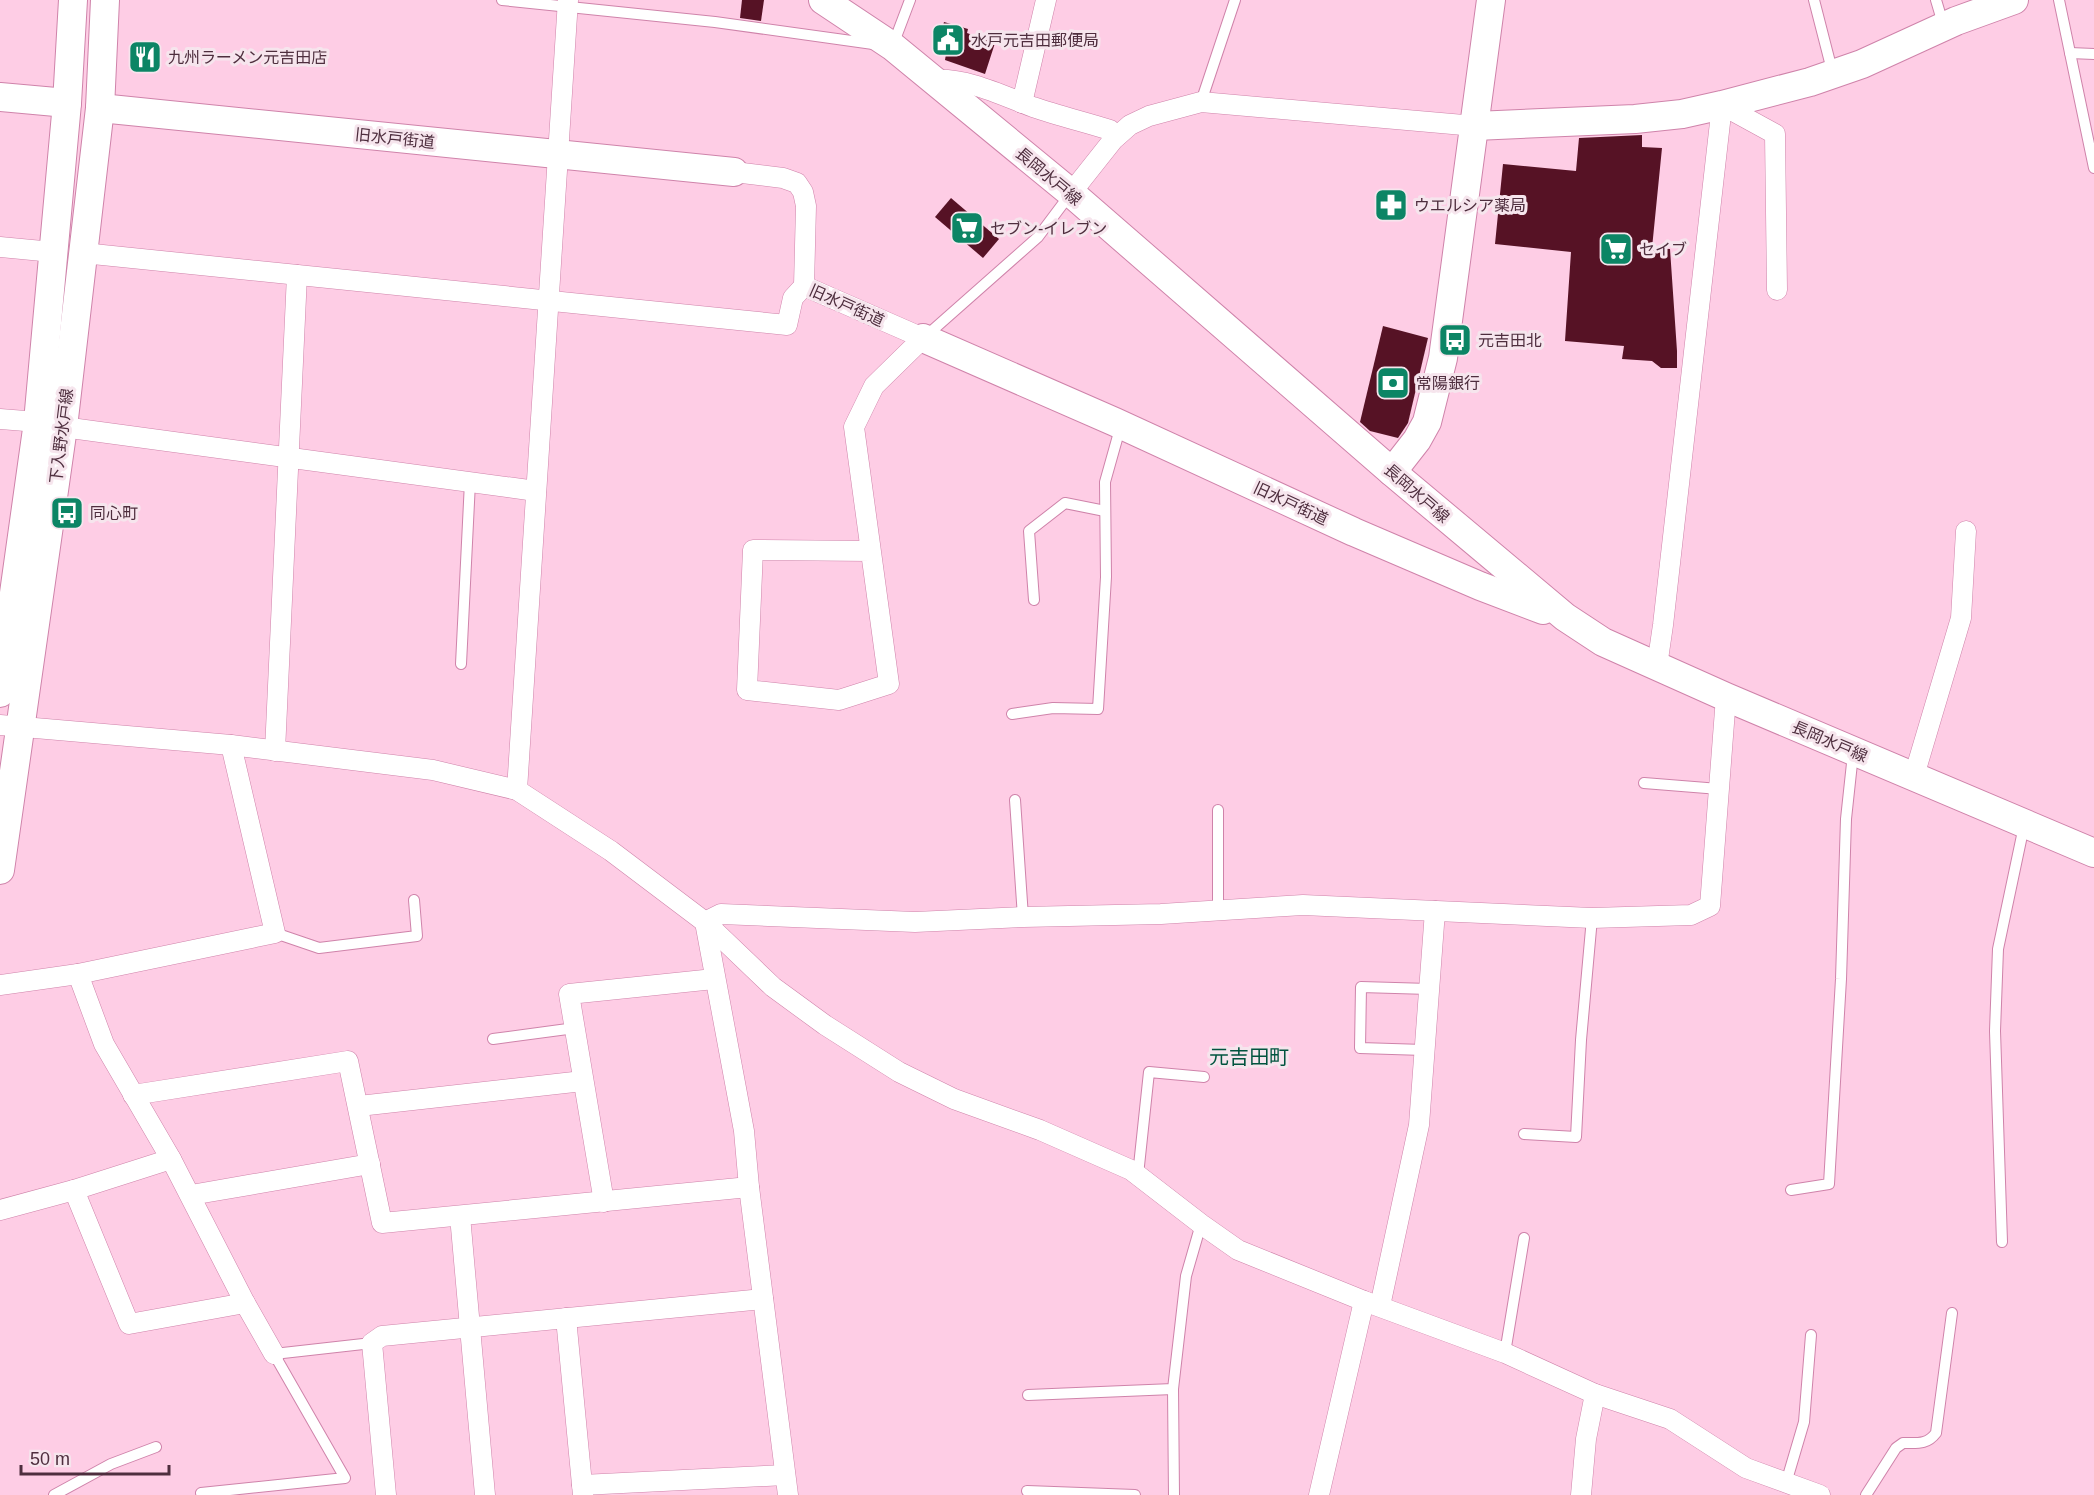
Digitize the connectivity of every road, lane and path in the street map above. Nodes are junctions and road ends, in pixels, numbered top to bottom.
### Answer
1 (73, 0) edge
2 (105, 0) edge
3 (502, 0) edge
4 (823, 0) edge
5 (910, 0) edge
6 (1046, 0) edge
7 (1235, 0) edge
8 (1491, 0) edge
9 (1814, 0) edge
10 (1936, 0) edge
11 (2014, 0) edge
12 (2059, 0) edge
13 (567, 3) edge
14 (1944, 27) junction
15 (892, 46) junction
16 (2070, 52) junction
17 (2094, 54) edge
18 (1833, 74) junction
19 (934, 80) junction
20 (0, 97) edge
21 (1022, 102) junction
22 (1201, 102) junction
23 (67, 103) junction
24 (1722, 105) junction
25 (99, 108) junction
26 (1475, 126) junction
27 (1117, 136) junction
28 (558, 154) junction
29 (2094, 168) edge
30 (734, 172) joint
31 (1071, 193) junction
32 (0, 246) edge
33 (52, 252) junction
34 (83, 253) junction
35 (297, 274) junction
36 (804, 286) junction
37 (1777, 290) dead end
38 (548, 300) junction
39 (923, 338) junction
40 (0, 418) edge
41 (51, 424) junction
42 (1121, 425) junction
43 (289, 458) junction
44 (1392, 472) junction
45 (470, 482) junction
46 (536, 491) junction
47 (1105, 511) junction
48 (1966, 531) dead end
49 (871, 551) junction
50 (1034, 600) dead end
51 (1565, 617) junction
52 (461, 664) dead end
53 (1657, 666) junction
54 (0, 693) edge
55 (1726, 697) junction
56 (1012, 714) dead end
57 (11, 726) edge
58 (231, 745) junction
59 (275, 751) junction
60 (1854, 751) junction
61 (1914, 776) junction
62 (1644, 783) dead end
63 (1719, 789) junction
64 (517, 790) junction
65 (1015, 800) dead end
66 (1218, 810) dead end
67 (2025, 823) junction
68 (2094, 853) edge
69 (0, 870) edge
70 (414, 900) dead end
71 (1218, 910) junction
72 (1435, 911) junction
73 (1023, 917) junction
74 (1592, 918) junction
75 (705, 922) junction
76 (275, 933) junction
77 (78, 974) junction
78 (714, 979) junction
79 (0, 985) edge
80 (1429, 989) junction
81 (575, 1028) junction
82 (493, 1039) dead end
83 (1424, 1050) junction
84 (1204, 1077) dead end
85 (584, 1081) junction
86 (134, 1095) junction
87 (359, 1106) junction
88 (1524, 1134) dead end
89 (171, 1159) junction
90 (370, 1164) junction
91 (1138, 1176) junction
92 (749, 1187) junction
93 (74, 1190) junction
94 (1791, 1190) dead end
95 (191, 1195) junction
96 (604, 1202) junction
97 (0, 1210) edge
98 (460, 1216) junction
99 (1201, 1224) junction
100 (1524, 1238) dead end
101 (2002, 1242) dead end
102 (763, 1299) junction
103 (245, 1304) junction
104 (1372, 1304) junction
105 (1952, 1313) dead end
106 (566, 1318) junction
107 (471, 1327) junction
108 (1811, 1335) dead end
109 (372, 1343) junction
110 (1505, 1353) junction
111 (274, 1354) junction
112 (1173, 1389) junction
113 (1595, 1394) junction
114 (1028, 1395) dead end
115 (156, 1447) dead end
116 (785, 1475) junction
117 (1786, 1483) junction
118 (583, 1490) edge
119 (1027, 1491) dead end
120 (198, 1494) edge
121 (54, 1495) edge
122 (386, 1495) edge
123 (485, 1495) edge
124 (788, 1495) edge
125 (1135, 1495) edge
126 (1174, 1495) edge
127 (1319, 1495) edge
128 (1581, 1495) edge
129 (1820, 1495) edge
130 (1866, 1495) edge

1 - 23 main road, 下入野水戸線
2 - 25 main road, 下入野水戸線
3 - 13 lane
4 - 15 main road, 長岡水戸線
5 - 15 lane
6 - 21 street
7 - 22 lane
8 - 26 main road
9 - 18 lane
10 - 14 lane
11 - 14 main road
12 - 16 lane
13 - 15 lane
13 - 28 street
14 - 18 main road
15 - 19 main road, 長岡水戸線
16 - 17 lane
16 - 29 lane
18 - 24 main road
19 - 21 street
19 - 31 main road, 長岡水戸線
20 - 23 main road
21 - 27 street
22 - 26 street
22 - 27 street
23 - 33 main road, 下入野水戸線
24 - 26 main road
24 - 37 street
24 - 53 street
25 - 28 main road, 旧水戸街道
25 - 34 main road, 下入野水戸線
26 - 44 main road
27 - 31 street
28 - 30 main road, 旧水戸街道
28 - 38 street
30 - 36 street, 旧水戸街道
31 - 39 lane
31 - 44 main road, 長岡水戸線
32 - 33 street
33 - 41 main road, 下入野水戸線
34 - 35 street
34 - 41 main road, 下入野水戸線
35 - 38 street
35 - 43 street
36 - 38 street
36 - 39 street, 旧水戸街道
38 - 46 street
39 - 42 main road, 旧水戸街道
39 - 49 street
40 - 41 street
41 - 43 street
41 - 54 main road, 下入野水戸線
41 - 57 main road, 下入野水戸線
42 - 47 lane
42 - 51 main road, 旧水戸街道
43 - 45 street
43 - 59 street
44 - 51 main road, 長岡水戸線
45 - 46 street
45 - 52 lane
46 - 64 street
47 - 50 lane
47 - 56 lane
48 - 61 street
49 - 49 street
51 - 53 main road, 長岡水戸線
53 - 55 main road, 長岡水戸線
55 - 60 main road, 長岡水戸線
55 - 63 street
57 - 58 street
57 - 69 main road, 下入野水戸線
58 - 59 street
58 - 76 street
59 - 64 street
60 - 61 main road, 長岡水戸線
60 - 94 lane
61 - 67 main road, 長岡水戸線
62 - 63 lane
63 - 74 street
64 - 75 street
65 - 73 lane
66 - 71 lane
67 - 68 main road, 長岡水戸線
67 - 101 lane
70 - 76 lane
71 - 72 street
71 - 73 street
72 - 74 street
72 - 80 street
73 - 75 street
74 - 88 lane
75 - 78 street
75 - 91 street
76 - 77 street
77 - 79 street
77 - 86 street
78 - 81 street
78 - 92 street
80 - 83 street
80 - 83 lane
81 - 82 lane
81 - 85 street
83 - 104 street
84 - 91 lane
85 - 87 street
85 - 96 street
86 - 87 street
86 - 89 street
87 - 90 street
89 - 93 street
89 - 95 street
90 - 95 street
90 - 98 street
91 - 99 street
92 - 96 street
92 - 102 street
93 - 97 street
93 - 103 street
95 - 103 street
96 - 98 street
98 - 107 street
99 - 104 street
99 - 112 lane
100 - 110 lane
102 - 106 street
102 - 116 street
103 - 111 street
104 - 110 street
104 - 127 street
105 - 130 lane
106 - 107 street
106 - 118 street
107 - 109 street
107 - 123 street
108 - 117 lane
109 - 111 lane
109 - 122 street
110 - 113 street
111 - 120 lane
112 - 114 lane
112 - 126 lane
113 - 117 street
113 - 128 street
115 - 121 lane
116 - 118 street
116 - 124 street
117 - 129 street
119 - 125 lane

